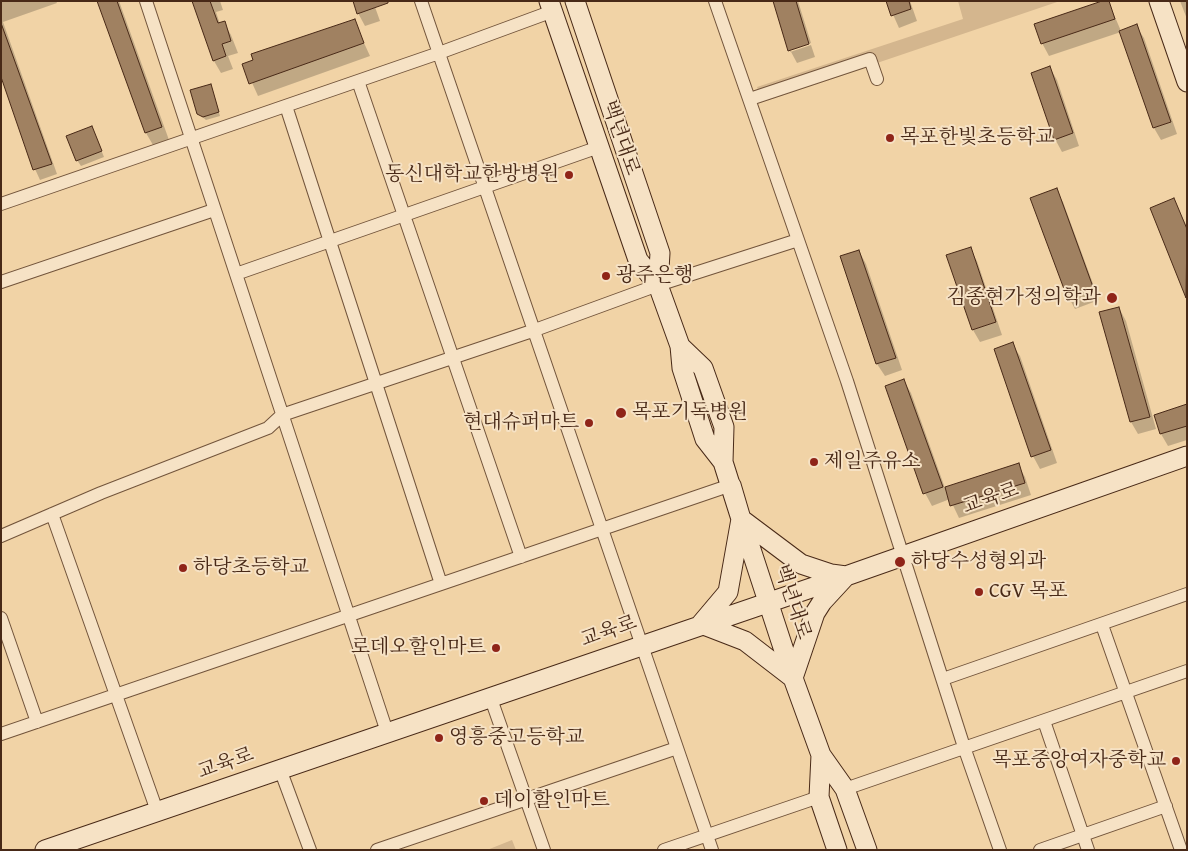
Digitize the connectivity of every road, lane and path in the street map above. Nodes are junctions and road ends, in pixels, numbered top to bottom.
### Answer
1 (146, 1) edge
2 (421, 1) edge
3 (575, 1) edge
4 (715, 1) edge
5 (1159, 1) edge
6 (551, 6) edge
7 (440, 53) junction
8 (877, 79) dead end
9 (358, 82) junction
10 (1187, 82) edge
11 (750, 100) junction
12 (286, 106) junction
13 (191, 139) junction
14 (599, 147) junction
15 (486, 187) junction
16 (1, 204) edge
17 (214, 210) junction
18 (404, 215) junction
19 (798, 240) junction
20 (330, 241) junction
21 (236, 274) junction
22 (1, 282) edge
23 (658, 285) junction
24 (535, 330) junction
25 (453, 358) junction
26 (376, 383) junction
27 (282, 415) junction
28 (1185, 461) edge
29 (730, 485) junction
30 (52, 514) junction
31 (741, 519) junction
32 (604, 528) junction
33 (1, 536) edge
34 (903, 554) junction
35 (521, 556) junction
36 (846, 576) junction
37 (441, 584) junction
38 (1187, 594) edge
39 (769, 602) junction
40 (348, 616) junction
41 (1, 618) edge
42 (701, 624) junction
43 (1102, 625) junction
44 (643, 643) junction
45 (1187, 671) edge
46 (793, 678) junction
47 (943, 679) junction
48 (1126, 693) junction
49 (116, 695) junction
50 (490, 696) junction
51 (1044, 721) junction
52 (38, 722) junction
53 (387, 732) junction
54 (1, 734) edge
55 (964, 747) junction
56 (677, 748) junction
57 (821, 755) junction
58 (280, 768) junction
59 (845, 789) junction
60 (819, 797) junction
61 (526, 799) junction
62 (1166, 806) junction
63 (157, 811) junction
64 (706, 835) junction
65 (1083, 835) junction
66 (45, 850) edge
67 (310, 850) edge
68 (377, 850) edge
69 (544, 850) edge
70 (664, 850) edge
71 (712, 850) edge
72 (837, 850) edge
73 (867, 850) edge
74 (1000, 850) edge
75 (1040, 850) edge
76 (1088, 850) edge
77 (1181, 850) edge

1 - 13 street
2 - 7 street
3 - 23 street, 백년대로
4 - 11 street
5 - 10 street
6 - 7 street
6 - 14 street, 백년대로
7 - 9 street
7 - 15 street
8 - 11 street
9 - 12 street
9 - 18 street
11 - 19 street
12 - 13 street
12 - 20 street
13 - 16 street
13 - 17 street
14 - 15 street
14 - 23 street, 백년대로
15 - 18 street
15 - 24 street
17 - 21 street
17 - 22 street
18 - 20 street
18 - 25 street
19 - 23 street
19 - 34 street
20 - 21 street
20 - 26 street
21 - 27 street
23 - 24 street
23 - 29 street, 백년대로
24 - 25 street
24 - 32 street
25 - 26 street
25 - 35 street
26 - 27 street
26 - 37 street
27 - 30 street
27 - 40 street
28 - 34 street, 교육로
29 - 31 street, 백년대로
29 - 32 street
30 - 33 street
30 - 49 street
31 - 36 street
31 - 39 street, 백년대로
31 - 42 street
32 - 35 street
32 - 44 street
34 - 36 street, 교육로
34 - 47 street
35 - 37 street
36 - 39 street, 교육로
36 - 46 street
37 - 40 street
38 - 43 street
39 - 42 street, 교육로
39 - 46 street, 백년대로
40 - 49 street
40 - 53 street
41 - 52 street
42 - 44 street, 교육로
42 - 46 street
43 - 47 street
43 - 48 street
44 - 50 street, 교육로
44 - 56 street
45 - 48 street
46 - 57 street, 백년대로
47 - 55 street
48 - 51 street
48 - 62 street
49 - 52 street
49 - 63 street
50 - 53 street, 교육로
50 - 61 street
51 - 55 street
51 - 65 street
52 - 54 street
53 - 58 street, 교육로
55 - 59 street
55 - 74 street
56 - 61 street
56 - 64 street
57 - 59 street, 백년대로
57 - 60 street, 백년대로
58 - 63 street, 교육로
58 - 67 street
59 - 73 street, 백년대로
60 - 64 street
60 - 72 street, 백년대로
61 - 68 street
61 - 69 street
62 - 65 street
62 - 77 street
63 - 66 street, 교육로
64 - 70 street
64 - 71 street
65 - 75 street
65 - 76 street

